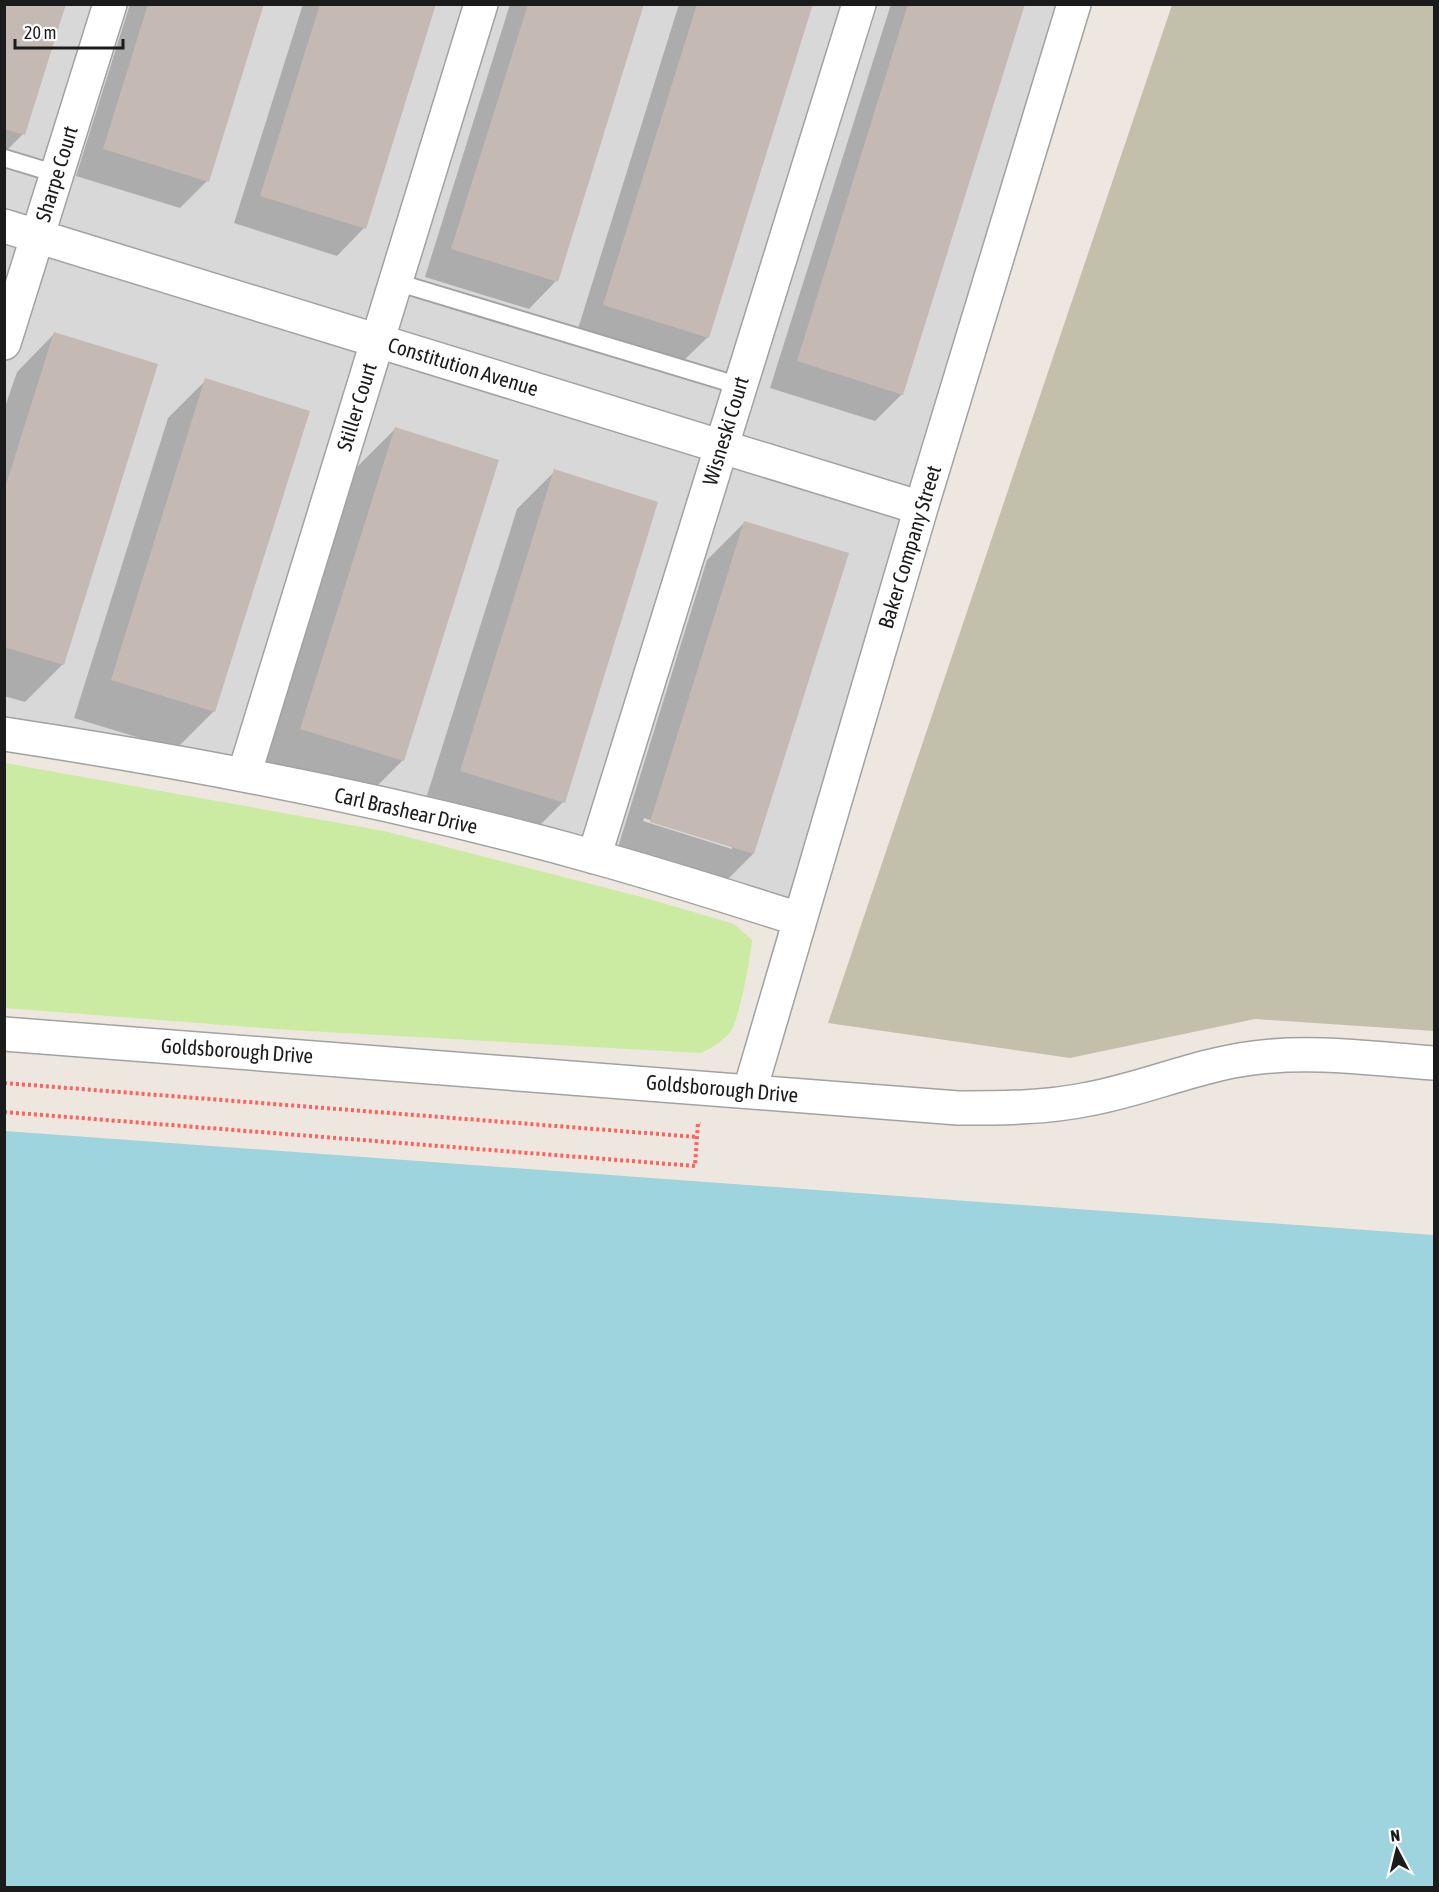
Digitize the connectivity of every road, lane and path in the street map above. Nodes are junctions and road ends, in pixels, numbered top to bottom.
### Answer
1 (110, 4) edge
2 (481, 4) edge
3 (859, 4) edge
4 (1074, 4) edge
5 (4, 158) edge
6 (57, 174) junction
7 (4, 226) edge
8 (38, 236) junction
9 (396, 282) junction
10 (378, 340) junction
11 (4, 343) edge
12 (740, 386) junction
13 (721, 446) junction
14 (921, 508) junction
15 (4, 734) edge
16 (244, 775) junction
17 (594, 857) junction
18 (800, 919) junction
19 (4, 1034) edge
20 (1434, 1063) edge
21 (4, 1083) edge
22 (750, 1090) junction
23 (4, 1112) edge
24 (705, 1124) dead end
25 (697, 1137) junction

1 - 6 street, Sharpe Court
2 - 9 street, Stiller Court
3 - 12 street, Wisneski Court
4 - 14 street, Baker Company Street
5 - 6 lane
6 - 8 street, Sharpe Court
7 - 8 street, Constitution Avenue
8 - 10 street, Constitution Avenue
8 - 11 street, Sharpe Court
9 - 10 street, Stiller Court
9 - 12 lane
10 - 13 street, Constitution Avenue
10 - 16 street, Stiller Court
12 - 13 street, Wisneski Court
13 - 14 street, Constitution Avenue
13 - 17 street, Wisneski Court
14 - 18 street, Baker Company Street
15 - 16 street, Carl Brashear Drive
16 - 17 street, Carl Brashear Drive
17 - 18 street, Carl Brashear Drive
18 - 22 street, Baker Company Street
19 - 22 street, Goldsborough Drive
20 - 22 street, Goldsborough Drive
21 - 25 path
23 - 25 path
24 - 25 path

